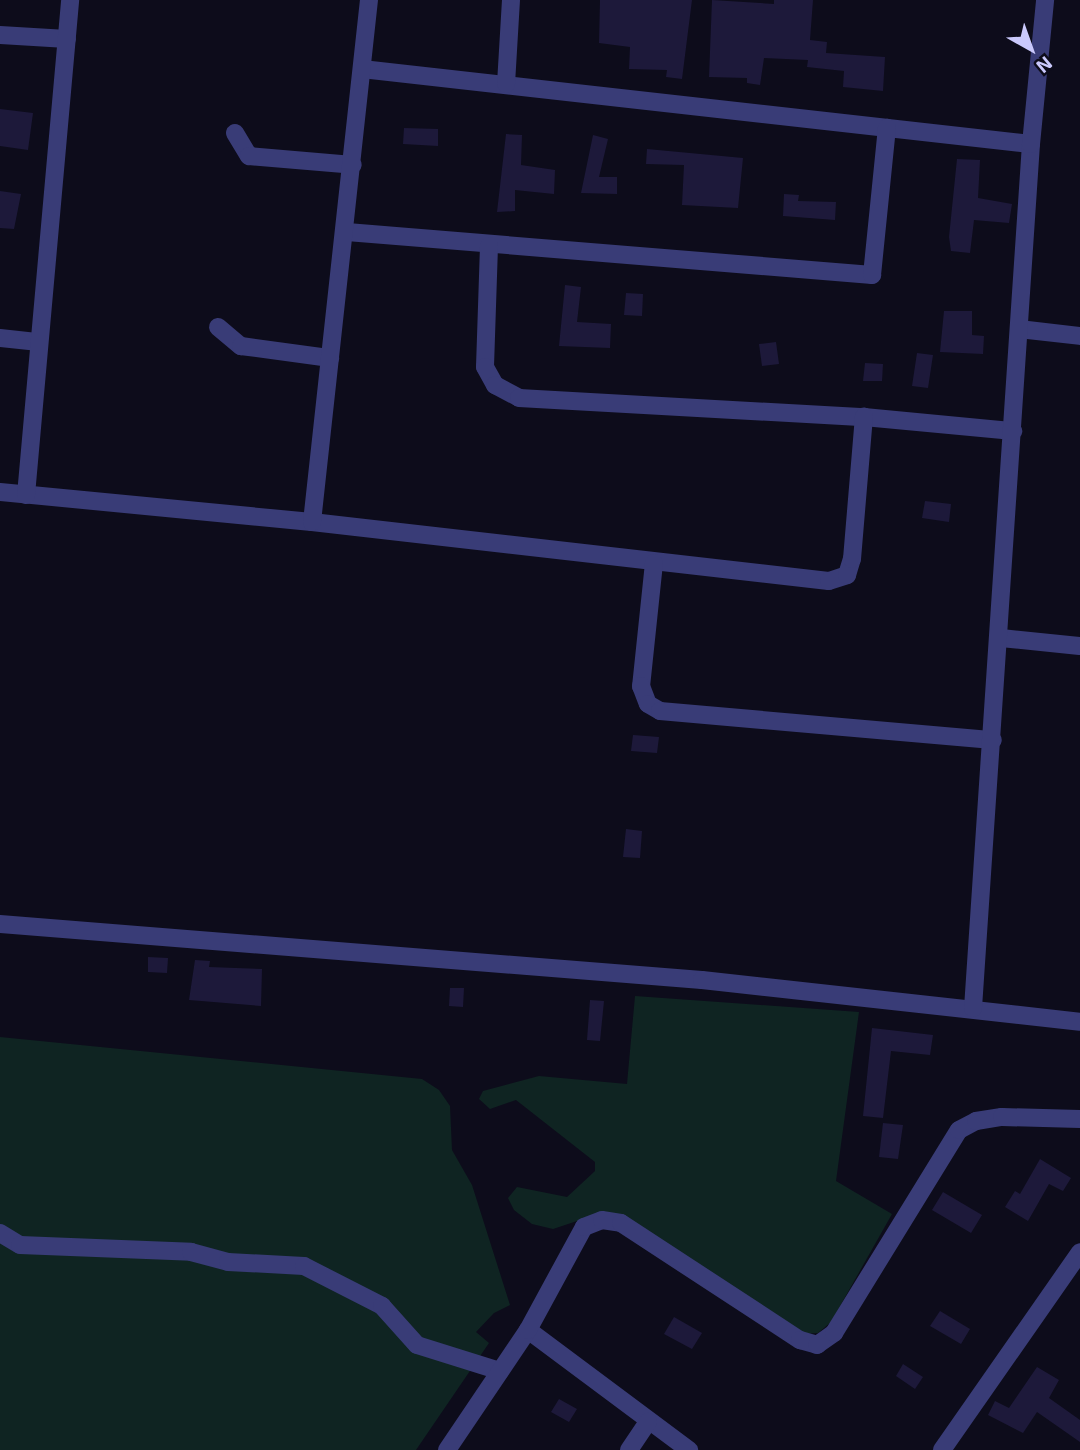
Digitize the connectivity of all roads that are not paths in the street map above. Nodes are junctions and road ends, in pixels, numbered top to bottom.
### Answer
1 (71, 0) edge
2 (369, 0) edge
3 (510, 0) edge
4 (1045, 0) edge
5 (0, 35) edge
6 (67, 38) junction
7 (362, 69) junction
8 (506, 84) junction
9 (887, 128) junction
10 (235, 133) dead end
11 (1031, 144) junction
12 (353, 164) junction
13 (346, 232) junction
14 (489, 246) junction
15 (218, 327) dead end
16 (1019, 330) junction
17 (1080, 336) edge
18 (0, 338) edge
19 (39, 342) junction
20 (330, 358) junction
21 (864, 416) junction
22 (1013, 431) junction
23 (0, 492) edge
24 (26, 495) junction
25 (312, 522) junction
26 (654, 563) junction
27 (1001, 638) junction
28 (1080, 646) edge
29 (993, 740) junction
30 (0, 924) edge
31 (973, 1008) junction
32 (1080, 1022) edge
33 (1080, 1119) edge
34 (0, 1233) edge
35 (1080, 1252) edge
36 (528, 1330) junction
37 (500, 1371) junction
38 (648, 1422) junction
39 (447, 1450) edge
40 (629, 1450) edge
41 (690, 1450) edge
42 (942, 1450) edge

1 - 6 street
2 - 7 street
3 - 8 street
4 - 11 street
5 - 6 street
6 - 19 street
7 - 8 street
7 - 12 street
8 - 9 street
9 - 11 street
9 - 14 street
10 - 12 street
11 - 16 street
12 - 13 street
13 - 14 street
13 - 20 street
14 - 21 street
15 - 20 street
16 - 17 street
16 - 22 street
18 - 19 street
19 - 24 street
20 - 25 street
21 - 22 street
21 - 26 street
22 - 27 street
23 - 24 street
24 - 25 street
25 - 26 street
26 - 29 street
27 - 28 street
27 - 29 street
29 - 31 street
30 - 31 street
31 - 32 street
33 - 36 street
34 - 37 street
35 - 42 street
36 - 37 street
36 - 38 street
37 - 39 street
38 - 40 street
38 - 41 street

